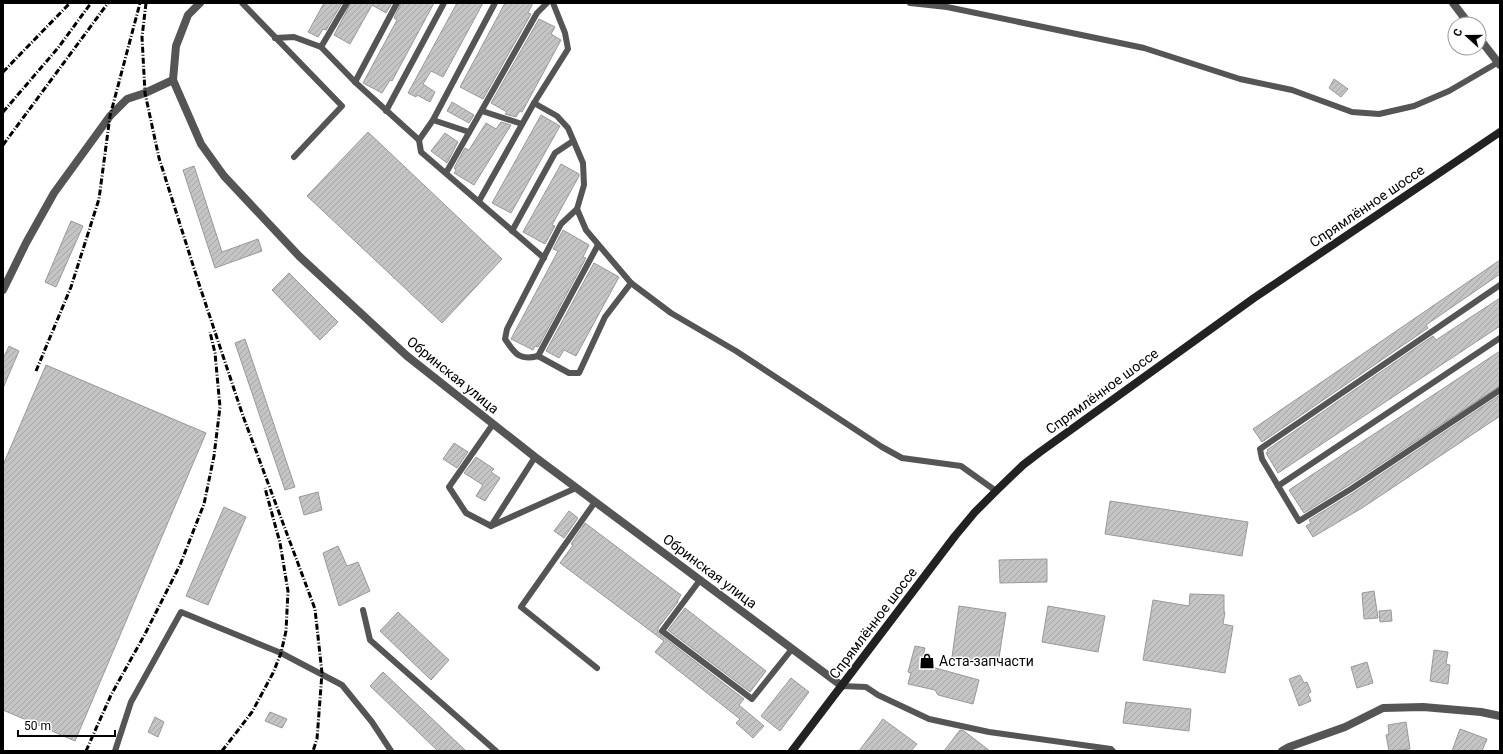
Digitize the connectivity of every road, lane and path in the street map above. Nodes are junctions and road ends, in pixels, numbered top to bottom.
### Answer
1 (200, 3) edge
2 (347, 3) edge
3 (397, 3) edge
4 (444, 3) edge
5 (495, 3) edge
6 (547, 3) edge
7 (554, 3) edge
8 (910, 3) edge
9 (1454, 3) edge
10 (246, 4) edge
11 (1463, 16) edge
12 (275, 38) junction
13 (321, 47) junction
14 (1487, 48) edge
15 (1499, 64) edge
16 (173, 80) junction
17 (355, 82) junction
18 (534, 103) junction
19 (386, 111) junction
20 (482, 111) junction
21 (433, 120) junction
22 (522, 124) junction
23 (469, 132) junction
24 (1500, 132) edge
25 (419, 140) junction
26 (573, 141) junction
27 (294, 157) dead end
28 (446, 173) junction
29 (479, 201) junction
30 (577, 209) junction
31 (512, 230) junction
32 (598, 245) junction
33 (544, 258) junction
34 (631, 282) junction
35 (1500, 285) edge
36 (3, 290) edge
37 (1500, 338) edge
38 (538, 356) junction
39 (1500, 390) edge
40 (493, 424) junction
41 (535, 457) junction
42 (1278, 486) junction
43 (576, 488) junction
44 (996, 491) junction
45 (596, 502) junction
46 (491, 526) junction
47 (700, 580) junction
48 (363, 610) dead end
49 (792, 649) junction
50 (597, 668) dead end
51 (842, 686) junction
52 (1500, 716) edge
53 (115, 751) edge
54 (391, 751) edge
55 (496, 751) edge
56 (792, 751) edge
57 (1113, 751) edge
58 (1282, 751) edge

1 - 16 street, Обринская улица
2 - 13 lane
3 - 17 lane
4 - 19 lane
5 - 21 lane
6 - 20 lane
7 - 18 lane
8 - 15 lane
9 - 11 street
10 - 12 lane
12 - 13 lane
12 - 27 lane
13 - 17 lane
14 - 15 street
16 - 36 street
16 - 40 street, Обринская улица
17 - 19 lane
18 - 22 lane
18 - 26 lane
19 - 25 lane
20 - 22 lane
20 - 23 lane
21 - 23 lane
21 - 25 lane
22 - 29 lane
23 - 28 lane
24 - 44 main road, Спрямлённое шоссе
25 - 28 lane
26 - 30 lane
26 - 31 lane
28 - 29 lane
29 - 31 lane
30 - 32 lane
30 - 33 lane
31 - 33 lane
32 - 34 lane
32 - 38 lane
33 - 38 lane
34 - 38 lane
34 - 44 lane
35 - 42 lane
37 - 42 lane
39 - 42 lane
40 - 41 street, Обринская улица
40 - 46 lane
41 - 43 street, Обринская улица
41 - 46 lane
43 - 45 street, Обринская улица
43 - 46 lane
44 - 51 main road, Спрямлённое шоссе
45 - 47 street, Обринская улица
45 - 50 lane
47 - 49 street, Обринская улица
47 - 49 lane
48 - 55 lane
49 - 51 street, Обринская улица
51 - 56 main road, Спрямлённое шоссе
51 - 57 lane
52 - 58 street
53 - 54 lane

